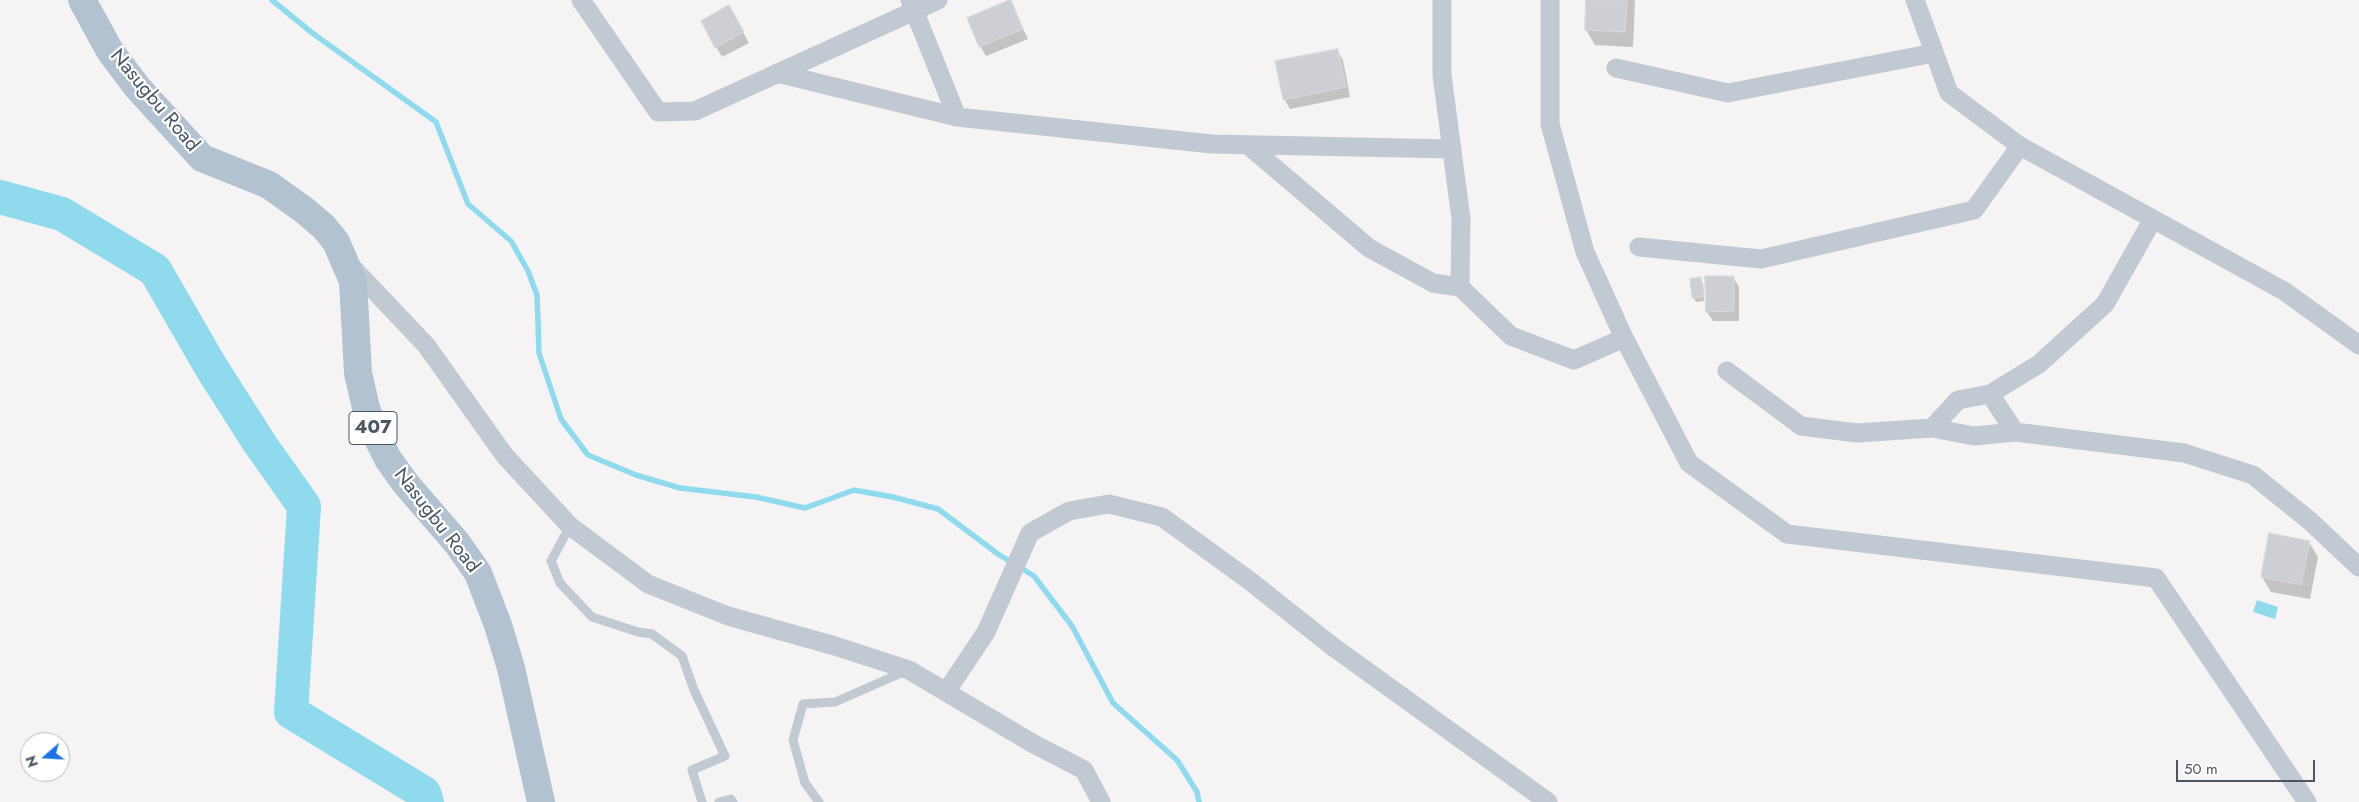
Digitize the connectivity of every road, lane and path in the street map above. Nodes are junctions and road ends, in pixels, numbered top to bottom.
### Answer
1 (82, 0) edge
2 (581, 0) edge
3 (938, 0) edge
4 (1442, 0) edge
5 (1550, 0) edge
6 (1915, 0) edge
7 (913, 5) edge
8 (1934, 53) junction
9 (1616, 68) dead end
10 (777, 73) junction
11 (958, 117) junction
12 (1249, 146) junction
13 (2020, 146) junction
14 (1452, 149) junction
15 (2153, 219) junction
16 (1639, 247) dead end
17 (345, 260) junction
18 (1460, 288) junction
19 (1624, 338) junction
20 (2359, 345) edge
21 (1727, 371) dead end
22 (1990, 394) junction
23 (1932, 428) junction
24 (2015, 432) junction
25 (570, 526) junction
26 (2359, 567) edge
27 (909, 670) junction
28 (946, 692) junction
29 (541, 802) edge
30 (702, 802) edge
31 (719, 802) edge
32 (733, 802) edge
33 (819, 802) edge
34 (1101, 802) edge
35 (1548, 802) edge
36 (2307, 802) edge

1 - 17 main road, Nasugbu Road / 407
2 - 10 street
3 - 7 street
4 - 14 street
5 - 19 street
6 - 8 street
7 - 10 street
7 - 11 street
8 - 9 street
8 - 13 street
10 - 11 street
11 - 12 street
12 - 14 street
12 - 18 street
13 - 15 street
13 - 16 street
14 - 18 street
15 - 20 street
15 - 22 street
17 - 25 street
17 - 29 main road, Nasugbu Road / 407
18 - 19 street
19 - 36 street
21 - 23 street
22 - 23 street
22 - 24 street
23 - 24 street
24 - 26 street
25 - 27 street
25 - 30 lane
27 - 28 street
27 - 33 lane
28 - 34 street
28 - 35 street
31 - 32 lane

